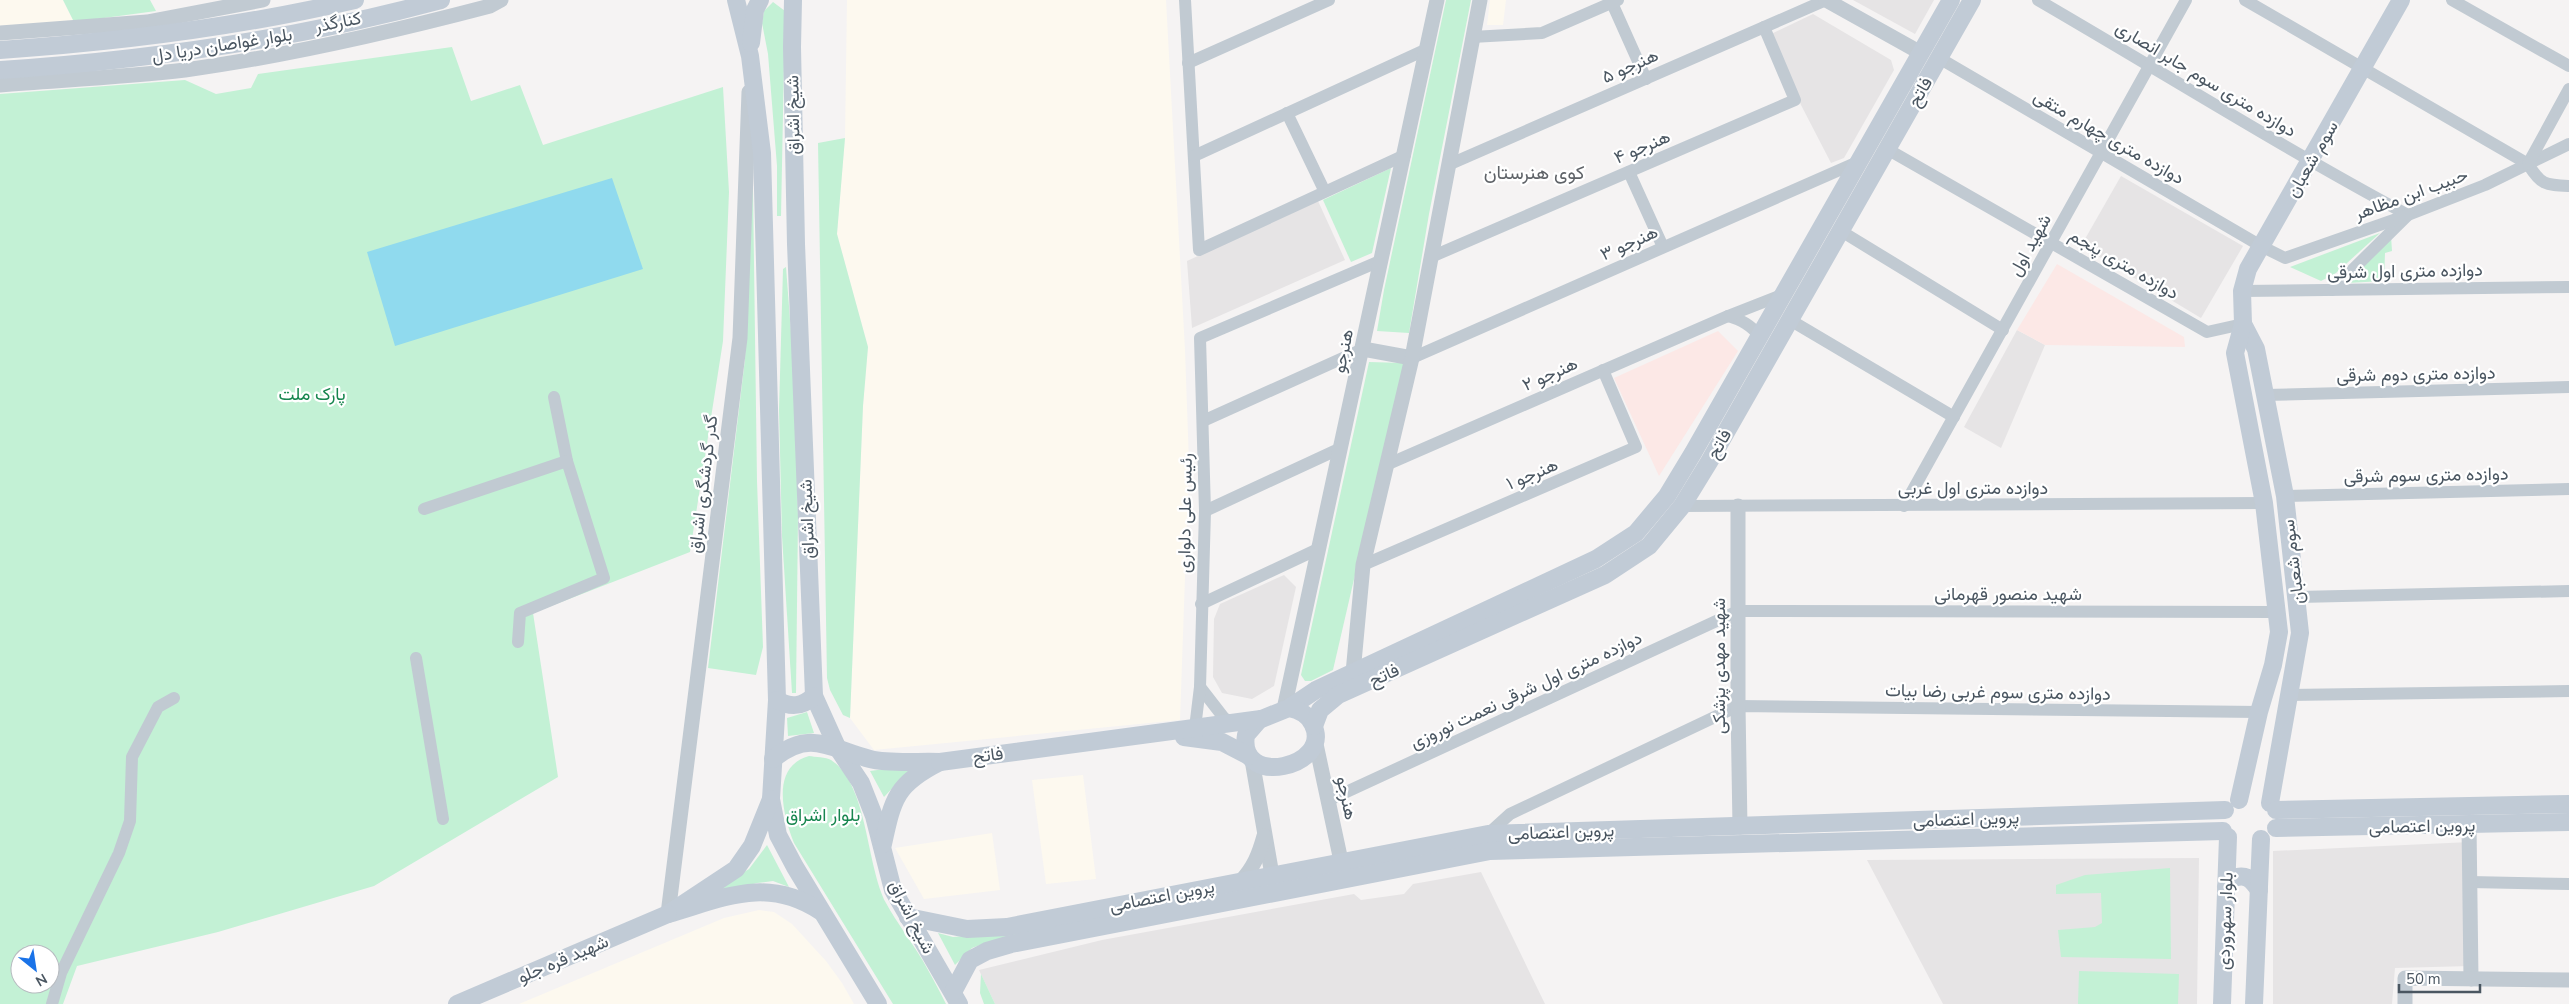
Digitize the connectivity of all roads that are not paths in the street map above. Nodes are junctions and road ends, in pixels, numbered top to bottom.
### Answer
1 (263, 0) edge
2 (355, 0) edge
3 (441, 0) edge
4 (501, 0) edge
5 (736, 0) edge
6 (760, 0) edge
7 (1185, 0) edge
8 (1438, 0) edge
9 (1480, 0) edge
10 (1826, 0) edge
11 (1951, 0) edge
12 (1972, 0) edge
13 (2038, 0) edge
14 (2186, 0) edge
15 (2245, 0) edge
16 (2401, 0) edge
17 (2452, 0) edge
18 (1324, 1) edge
19 (1615, 1) edge
20 (791, 5) edge
21 (206, 6) edge
22 (1764, 27) junction
23 (0, 33) edge
24 (93, 34) junction
25 (1472, 37) junction
26 (1427, 49) junction
27 (0, 50) edge
28 (1921, 53) junction
29 (222, 55) junction
30 (750, 56) junction
31 (1939, 58) junction
32 (1188, 63) junction
33 (2150, 65) junction
34 (2569, 66) edge
35 (2363, 67) junction
36 (0, 70) edge
37 (1646, 78) junction
38 (0, 85) edge
39 (2569, 90) edge
40 (1287, 113) junction
41 (2569, 144) edge
42 (1887, 149) junction
43 (2100, 152) junction
44 (1405, 155) junction
45 (1194, 156) junction
46 (1860, 160) junction
47 (2310, 163) junction
48 (2528, 164) junction
49 (1448, 165) junction
50 (1629, 172) junction
51 (2569, 186) edge
52 (1324, 190) junction
53 (2408, 215) junction
54 (1840, 231) junction
55 (2052, 243) junction
56 (2261, 246) junction
57 (1663, 247) junction
58 (1431, 257) junction
59 (1380, 261) junction
60 (2569, 287) edge
61 (2242, 290) junction
62 (2332, 290) junction
63 (1784, 294) junction
64 (1728, 316) junction
65 (1790, 320) junction
66 (2243, 324) junction
67 (2003, 330) junction
68 (1760, 336) junction
69 (1363, 349) junction
70 (1412, 358) junction
71 (1603, 370) junction
72 (2569, 387) edge
73 (2265, 395) junction
74 (554, 397) dead end
75 (1954, 417) junction
76 (1203, 421) junction
77 (1341, 448) junction
78 (567, 460) junction
79 (1386, 465) junction
80 (2569, 489) edge
81 (2285, 496) junction
82 (2264, 503) junction
83 (1682, 506) junction
84 (1738, 506) junction
85 (1904, 506) junction
86 (424, 509) dead end
87 (1205, 511) junction
88 (1636, 533) junction
89 (1649, 546) junction
90 (1318, 549) junction
91 (1363, 565) junction
92 (2569, 591) edge
93 (2298, 597) junction
94 (1201, 604) junction
95 (1738, 611) junction
96 (2278, 612) junction
97 (518, 642) dead end
98 (416, 658) dead end
99 (1356, 679) junction
100 (1200, 687) junction
101 (2569, 691) edge
102 (2288, 695) junction
103 (814, 696) junction
104 (174, 698) dead end
105 (776, 700) junction
106 (1738, 706) junction
107 (1287, 708) junction
108 (2259, 712) junction
109 (1261, 719) junction
110 (1234, 723) junction
111 (1195, 728) junction
112 (1154, 734) junction
113 (1315, 735) junction
114 (837, 747) junction
115 (1251, 758) junction
116 (773, 759) junction
117 (940, 762) junction
118 (2246, 769) junction
119 (2276, 771) junction
120 (771, 799) junction
121 (1329, 800) junction
122 (2569, 804) edge
123 (2232, 805) junction
124 (2273, 806) junction
125 (443, 819) dead end
126 (2569, 822) edge
127 (2469, 825) junction
128 (1740, 827) junction
129 (2276, 828) junction
130 (1265, 832) junction
131 (1488, 834) junction
132 (2225, 834) junction
133 (2261, 839) junction
134 (882, 847) junction
135 (1341, 861) junction
136 (1272, 875) junction
137 (1345, 879) junction
138 (1241, 881) junction
139 (2470, 882) junction
140 (2569, 884) edge
141 (2226, 887) junction
142 (2259, 890) junction
143 (1276, 892) junction
144 (668, 914) junction
145 (825, 915) junction
146 (908, 917) junction
147 (2471, 979) junction
148 (2569, 980) edge
149 (956, 998) edge
150 (52, 1004) edge
151 (457, 1004) edge
152 (878, 1004) edge
153 (2222, 1004) edge
154 (2254, 1004) edge
155 (2405, 1004) edge

1 - 21 street
2 - 24 main road, بلوار غواصان دریا دل
3 - 29 main road, بلوار غواصان دریا دل
4 - 29 street, کنارگذر
5 - 30 main road, شیخ اشراق
6 - 30 main road
7 - 32 street
8 - 26 street, هنرجو
9 - 25 street
10 - 22 street, هنرجو ۵
10 - 28 street
11 - 28 main road, فاتح
12 - 31 main road, فاتح
13 - 33 street, دوازده متری سوم جابر انصاری
14 - 33 street, شهید اول
15 - 35 street
16 - 35 main road, سوم شعبان
17 - 34 street
18 - 32 street
19 - 25 street
19 - 37 street
20 - 103 main road, شیخ اشراق
21 - 24 street
22 - 37 street, هنرجو ۵
22 - 50 street, هنرجو ۴
23 - 24 street
24 - 27 main road, بلوار غواصان دریا دل
25 - 49 street
26 - 40 street
26 - 44 street, هنرجو
28 - 46 main road, فاتح
29 - 36 main road, بلوار غواصان دریا دل
29 - 38 street, کنارگذر
30 - 105 main road, شیخ اشراق
30 - 144 street, گدر گردشگری اشراق
31 - 42 main road, فاتح
31 - 43 street, دوازده متری چهارم متقی
32 - 45 street
33 - 43 street, شهید اول
33 - 47 street, دوازده متری سوم جابر انصاری
35 - 47 main road, سوم شعبان
35 - 48 street
37 - 49 street, هنرجو ۵
39 - 48 street
40 - 45 street
40 - 52 street
41 - 48 street, حبیب ابن مظاهر
42 - 54 main road, فاتح
42 - 55 street, دوازده متری پنجم
43 - 55 street, شهید اول
43 - 56 street, دوازده متری چهارم متقی
44 - 52 street
44 - 59 street, هنرجو
45 - 52 street
46 - 57 street, هنرجو ۳
46 - 63 main road, فاتح
47 - 53 street, دوازده متری سوم جابر انصاری
47 - 56 main road, سوم شعبان
48 - 51 street
48 - 53 street, حبیب ابن مظاهر
49 - 58 street
50 - 57 street
50 - 58 street, هنرجو ۴
53 - 56 street, حبیب ابن مظاهر
53 - 62 street
54 - 65 main road, فاتح
54 - 67 street
55 - 66 street, دوازده متری پنجم
55 - 67 street, شهید اول
56 - 61 main road, سوم شعبان
57 - 70 street, هنرجو ۳
58 - 70 street
59 - 69 street, هنرجو
59 - 76 street, رئیس علی دلواری
60 - 62 street, دوازده متری اول شرقی
61 - 62 street, دوازده متری اول شرقی
61 - 66 main road, سوم شعبان
63 - 64 street, هنرجو ۲
63 - 68 main road, فاتح
64 - 68 street
64 - 71 street, هنرجو ۲
65 - 75 street
65 - 83 main road, فاتح
66 - 73 main road, سوم شعبان
66 - 82 main road, سوم شعبان
67 - 75 street, شهید اول
68 - 88 main road, فاتح
69 - 70 street
69 - 76 street
69 - 77 street, هنرجو
70 - 79 street
71 - 79 street, هنرجو ۲
71 - 91 street, هنرجو ۱
72 - 73 street, دوازده متری دوم شرقی
73 - 81 main road, سوم شعبان
74 - 78 street
75 - 85 street, شهید اول
76 - 87 street, رئیس علی دلواری
77 - 87 street
77 - 90 street, هنرجو
78 - 86 street
78 - 97 street
79 - 91 street
80 - 81 street, دوازده متری سوم شرقی
81 - 93 main road, سوم شعبان
82 - 85 street, دوازده متری اول غربی
82 - 96 main road, سوم شعبان
83 - 84 street, دوازده متری اول غربی
83 - 89 main road, فاتح
84 - 85 street, دوازده متری اول غربی
84 - 95 street, شهید مهدی پزشکی
87 - 94 street, رئیس علی دلواری
88 - 89 main road
88 - 99 main road, فاتح
89 - 99 main road, فاتح
90 - 94 street
90 - 107 street, هنرجو
91 - 99 street
92 - 93 street
93 - 102 main road, سوم شعبان
94 - 100 street, رئیس علی دلواری
95 - 96 street, شهید منصور قهرمانی
95 - 106 street, شهید مهدی پزشکی
95 - 121 street, دوازده متری اول شرقی نعمت نوروزی
96 - 108 main road, سوم شعبان
98 - 125 street
99 - 107 main road, فاتح
99 - 113 main road, فاتح
100 - 110 street
100 - 111 street, رئیس علی دلواری
101 - 102 street
102 - 119 main road, سوم شعبان
103 - 105 main road
103 - 114 main road, شیخ اشراق
104 - 150 street
105 - 116 main road, شیخ اشراق
106 - 108 street, دوازده متری سوم غربی رضا بیات
106 - 128 street, شهید مهدی پزشکی
106 - 131 street
107 - 109 main road
107 - 113 main road
108 - 118 main road, سوم شعبان
109 - 110 main road
109 - 115 main road
110 - 111 main road
111 - 112 main road
112 - 115 main road
112 - 117 main road, فاتح
113 - 115 main road
113 - 121 street, هنرجو
114 - 116 main road
114 - 117 main road
114 - 134 main road, شیخ اشراق
115 - 130 street
116 - 120 main road, شیخ اشراق
117 - 134 main road
118 - 119 main road
118 - 123 main road, سوم شعبان
119 - 124 main road, سوم شعبان
120 - 144 main road
120 - 145 main road, شیخ اشراق
121 - 135 street, هنرجو
122 - 124 main road, پروین اعتصامی
123 - 124 main road
123 - 128 main road, پروین اعتصامی
123 - 132 main road
124 - 129 main road
126 - 127 main road, پروین اعتصامی
127 - 129 main road, پروین اعتصامی
127 - 139 street
128 - 131 main road, پروین اعتصامی
129 - 133 main road
130 - 136 street
130 - 138 street
131 - 135 main road, پروین اعتصامی
132 - 133 main road
132 - 137 main road, پروین اعتصامی
132 - 141 main road, بلوار سهروردی
133 - 142 main road, بلوار سهروردی
134 - 146 main road, شیخ اشراق
135 - 136 main road, پروین اعتصامی
135 - 137 main road
136 - 138 main road, پروین اعتصامی
136 - 143 main road
137 - 143 main road, پروین اعتصامی
138 - 146 main road, پروین اعتصامی
139 - 140 street
139 - 147 street
141 - 142 main road
141 - 153 main road, بلوار سهروردی
142 - 154 main road, بلوار سهروردی
143 - 149 main road, پروین اعتصامی
144 - 145 main road
144 - 151 main road, شهید قره جلو
145 - 152 main road, شیخ اشراق
146 - 149 main road, شیخ اشراق
147 - 148 street
147 - 155 street

